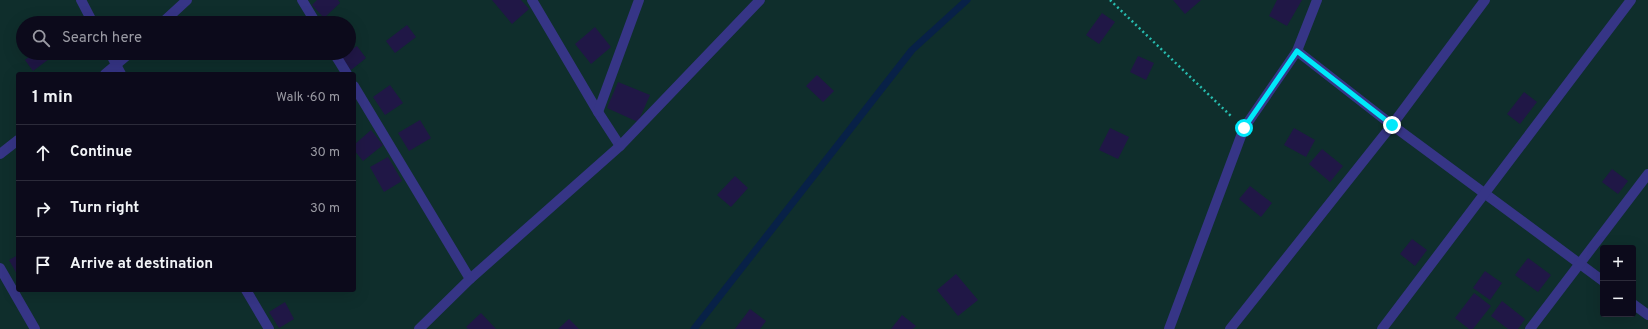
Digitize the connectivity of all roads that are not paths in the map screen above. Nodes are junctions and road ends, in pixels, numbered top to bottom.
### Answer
1 (81, 0) edge
2 (187, 0) edge
3 (302, 0) edge
4 (532, 0) edge
5 (639, 0) edge
6 (760, 0) edge
7 (1317, 0) edge
8 (1485, 0) edge
9 (1631, 0) edge
10 (89, 16) edge
11 (170, 16) edge
12 (312, 16) edge
13 (1297, 51) junction
14 (114, 60) edge
15 (125, 60) edge
16 (338, 60) edge
17 (119, 70) edge
18 (345, 72) edge
19 (356, 89) edge
20 (598, 112) junction
21 (1392, 125) junction
22 (16, 142) edge
23 (620, 146) junction
24 (0, 154) edge
25 (1648, 174) edge
26 (1485, 194) junction
27 (1580, 264) junction
28 (0, 268) edge
29 (470, 279) junction
30 (1600, 279) edge
31 (247, 292) edge
32 (1636, 306) edge
33 (1648, 315) edge
34 (35, 329) edge
35 (269, 329) edge
36 (419, 329) edge
37 (1169, 329) edge
38 (1230, 329) edge
39 (1382, 329) edge
40 (1530, 329) edge

1 - 10 street
2 - 11 street
3 - 12 street
4 - 20 street
5 - 20 street
6 - 23 street
7 - 13 street
8 - 21 street
9 - 26 street
13 - 21 street
13 - 37 street
14 - 17 street
15 - 17 street
16 - 18 street
19 - 29 street
20 - 23 street
21 - 26 street
21 - 38 street
22 - 24 street
23 - 29 street
25 - 27 street
26 - 27 street
26 - 39 street
27 - 30 street
27 - 40 street
28 - 34 street
29 - 36 street
31 - 35 street
32 - 33 street

